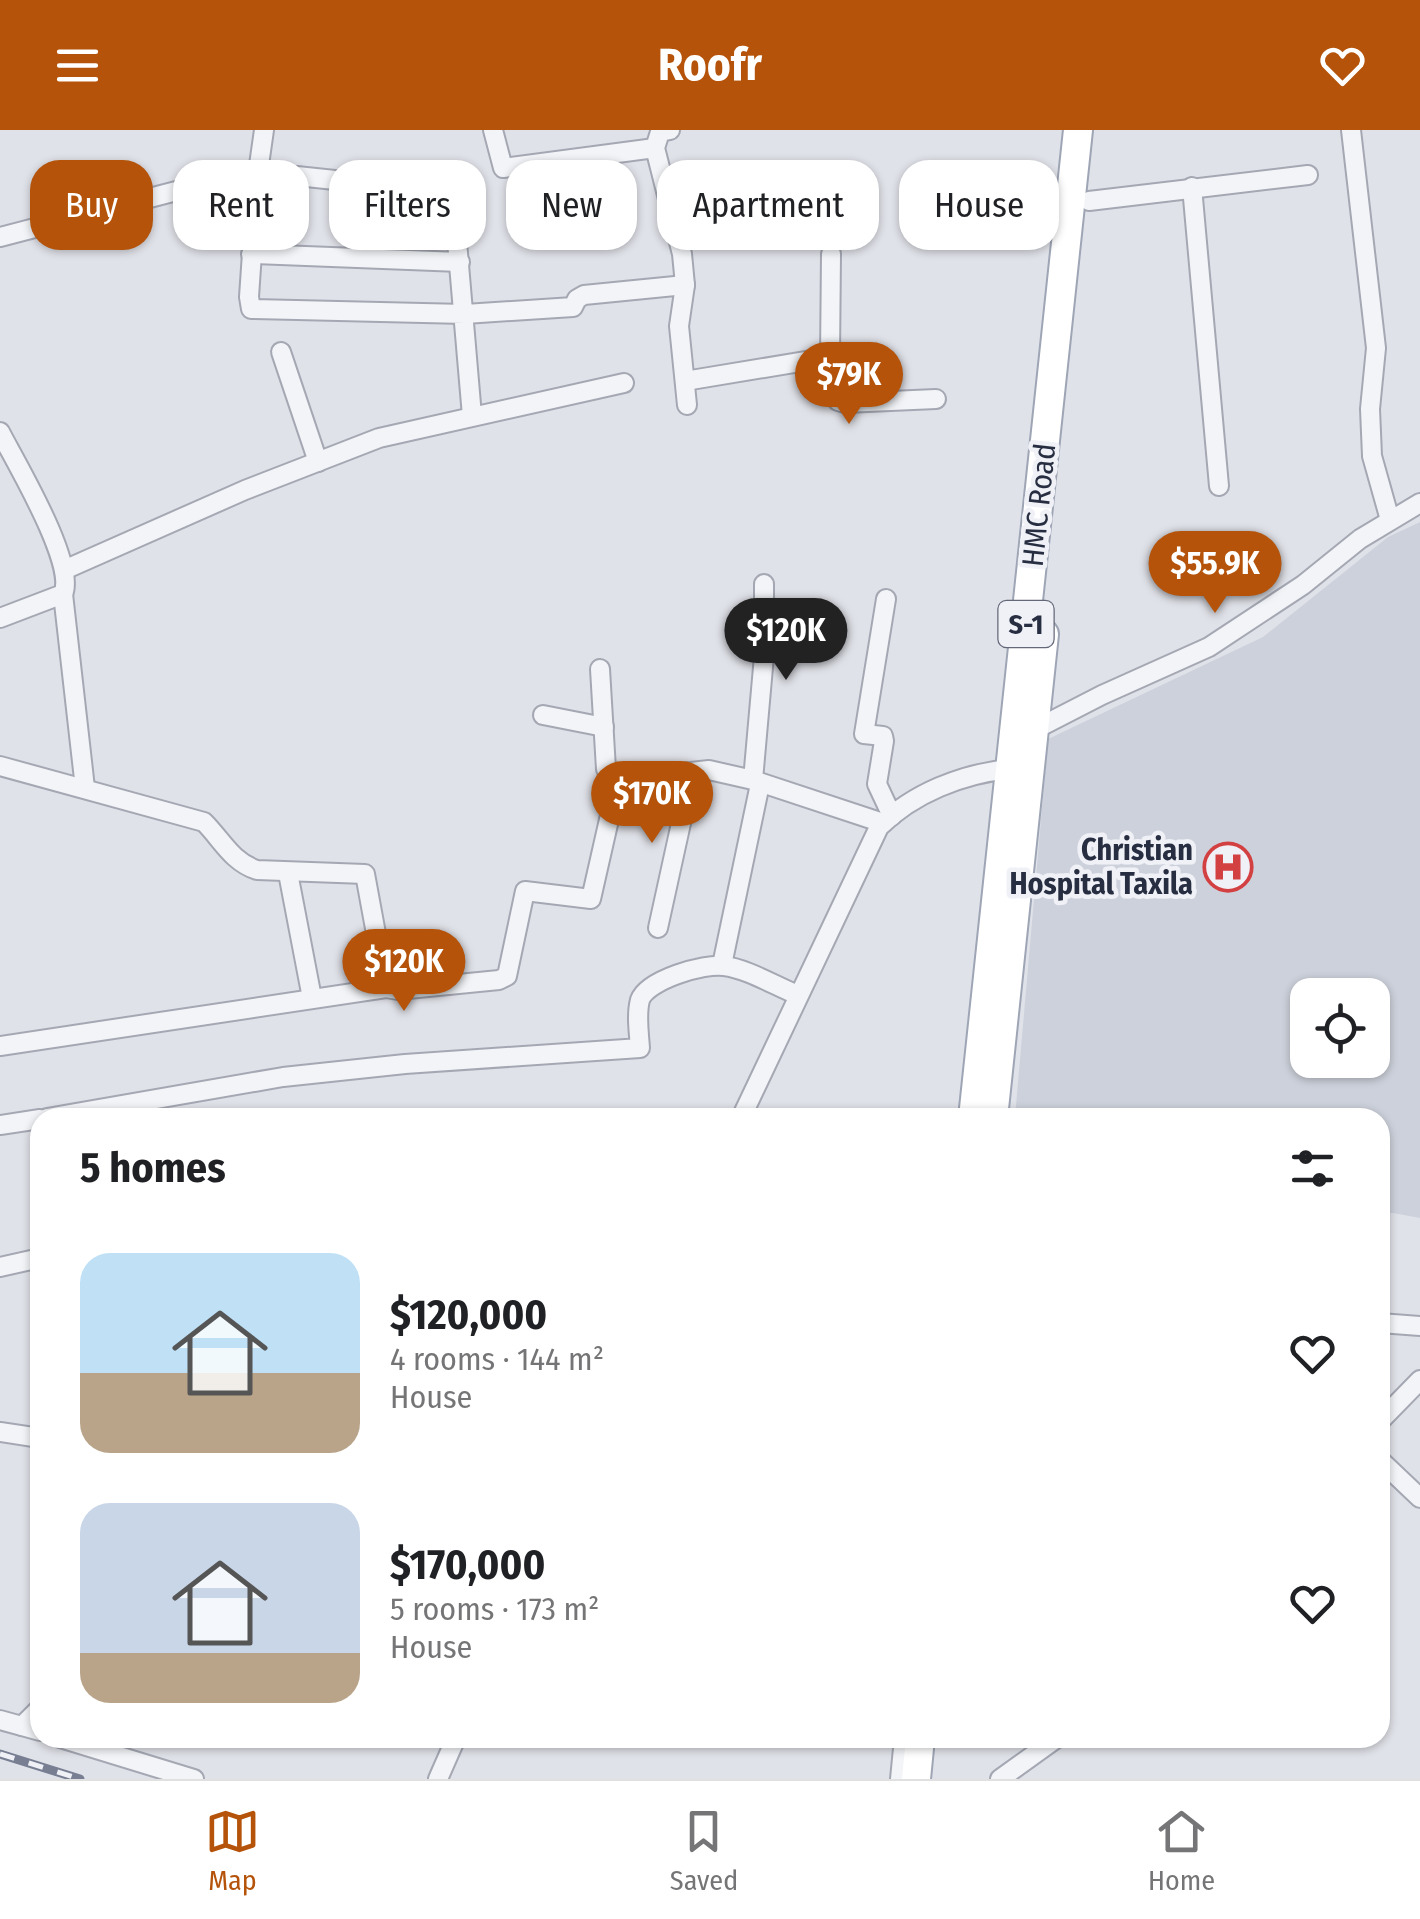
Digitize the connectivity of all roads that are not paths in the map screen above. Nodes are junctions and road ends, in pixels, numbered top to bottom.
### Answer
1 (264, 130) edge
2 (493, 130) edge
3 (670, 130) edge
4 (1078, 130) edge
5 (1097, 130) edge
6 (1351, 130) edge
7 (656, 148) junction
8 (260, 160) edge
9 (1308, 175) dead end
10 (309, 177) edge
11 (1192, 187) junction
12 (173, 192) edge
13 (1089, 200) junction
14 (0, 237) edge
15 (252, 250) edge
16 (252, 254) junction
17 (830, 254) dead end
18 (460, 262) junction
19 (685, 284) junction
20 (465, 314) junction
21 (281, 352) dead end
22 (830, 357) junction
23 (685, 381) junction
24 (624, 383) dead end
25 (936, 399) dead end
26 (687, 406) dead end
27 (472, 416) junction
28 (0, 432) edge
29 (318, 462) junction
30 (1219, 486) dead end
31 (1420, 503) edge
32 (1390, 520) junction
33 (64, 570) junction
34 (764, 584) dead end
35 (63, 594) junction
36 (886, 599) dead end
37 (0, 618) edge
38 (600, 669) dead end
39 (543, 715) dead end
40 (604, 727) junction
41 (1019, 747) junction
42 (0, 766) edge
43 (692, 774) junction
44 (618, 780) junction
45 (757, 782) junction
46 (84, 788) junction
47 (887, 819) junction
48 (288, 873) junction
49 (658, 928) dead end
50 (722, 965) junction
51 (386, 988) junction
52 (798, 995) junction
53 (312, 998) junction
54 (0, 1046) edge
55 (104, 1108) edge
56 (746, 1108) edge
57 (974, 1108) edge
58 (994, 1108) edge
59 (30, 1120) edge
60 (0, 1125) edge
61 (30, 1260) edge
62 (0, 1267) edge
63 (1390, 1324) edge
64 (1420, 1326) edge
65 (1420, 1380) edge
66 (1390, 1411) edge
67 (0, 1432) edge
68 (30, 1436) edge
69 (1390, 1470) edge
70 (1420, 1498) edge
71 (0, 1720) edge
72 (30, 1729) edge
73 (93, 1748) edge
74 (452, 1748) edge
75 (903, 1748) edge
76 (919, 1748) edge
77 (932, 1748) edge
78 (1043, 1748) edge
79 (194, 1779) edge
80 (438, 1779) edge
81 (900, 1779) edge
82 (916, 1779) edge
83 (930, 1779) edge
84 (1000, 1779) edge

1 - 8 street
2 - 7 street
3 - 7 street
4 - 41 main road, HMC Road / S-1
5 - 13 main road, HMC Road / S-1
6 - 32 street
7 - 19 street
9 - 11 street
10 - 18 street
11 - 13 street
11 - 30 street
12 - 14 street
13 - 41 main road, HMC Road / S-1
15 - 16 street
16 - 18 street
16 - 20 street
17 - 22 street
18 - 20 street
19 - 20 street
19 - 23 street
20 - 27 street
21 - 29 street
22 - 23 street
22 - 25 street
23 - 26 street
24 - 27 street
27 - 29 street
28 - 33 street
29 - 33 street
31 - 32 street
32 - 41 street
33 - 35 street
34 - 45 street
35 - 37 street
35 - 46 street
36 - 47 street
38 - 40 street
39 - 40 street
40 - 44 street
41 - 47 street
41 - 57 main road, HMC Road / S-1
41 - 58 main road, HMC Road / S-1
42 - 46 street
43 - 44 street
43 - 45 street
43 - 49 street
44 - 51 street
45 - 47 street
45 - 50 street
46 - 48 street
47 - 52 street
48 - 51 street
48 - 53 street
50 - 52 street
50 - 55 street
51 - 53 street
52 - 56 street
53 - 54 street
59 - 60 street
61 - 62 street
63 - 64 street
65 - 66 street
67 - 68 street
69 - 70 street
71 - 72 street
73 - 79 street
74 - 80 street
75 - 81 street
76 - 82 main road
77 - 83 street
78 - 84 street

